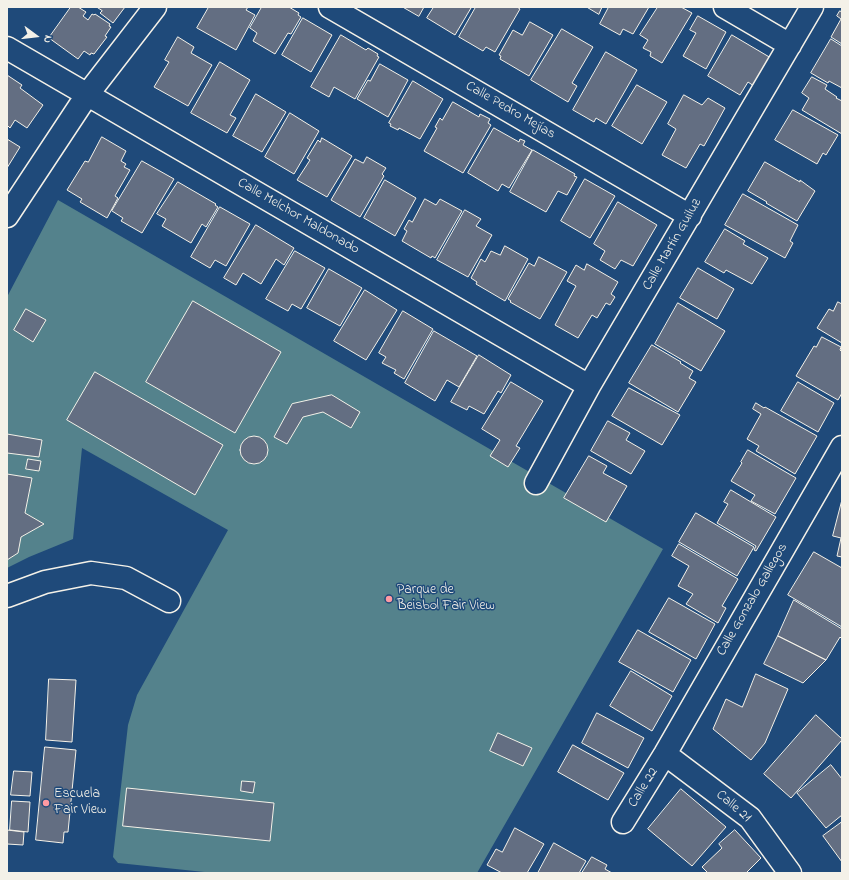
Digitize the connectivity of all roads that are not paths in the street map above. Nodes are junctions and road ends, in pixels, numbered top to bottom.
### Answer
1 (155, 7) edge
2 (330, 7) edge
3 (725, 7) edge
4 (812, 7) edge
5 (790, 45) junction
6 (7, 48) edge
7 (87, 95) junction
8 (7, 216) edge
9 (690, 216) junction
10 (589, 386) junction
11 (842, 447) edge
12 (836, 468) edge
13 (536, 483) dead end
14 (7, 596) edge
15 (169, 601) dead end
16 (665, 754) junction
17 (623, 822) dead end
18 (790, 873) edge

1 - 7 street
2 - 9 street, Calle Pedro Mejías
3 - 5 street
4 - 5 street, Calle Martín Guiluz
5 - 9 street, Calle Martín Guiluz
6 - 7 street, Calle Melchor Maldonado
7 - 8 street
7 - 10 street, Calle Melchor Maldonado
9 - 10 street, Calle Martín Guiluz
10 - 13 street, Calle Martín Guiluz
11 - 12 street, Calle Gonzalo Gallegos
12 - 16 street, Calle Gonzalo Gallegos
14 - 15 street
16 - 17 street, Calle 22
16 - 18 street, Calle 21

